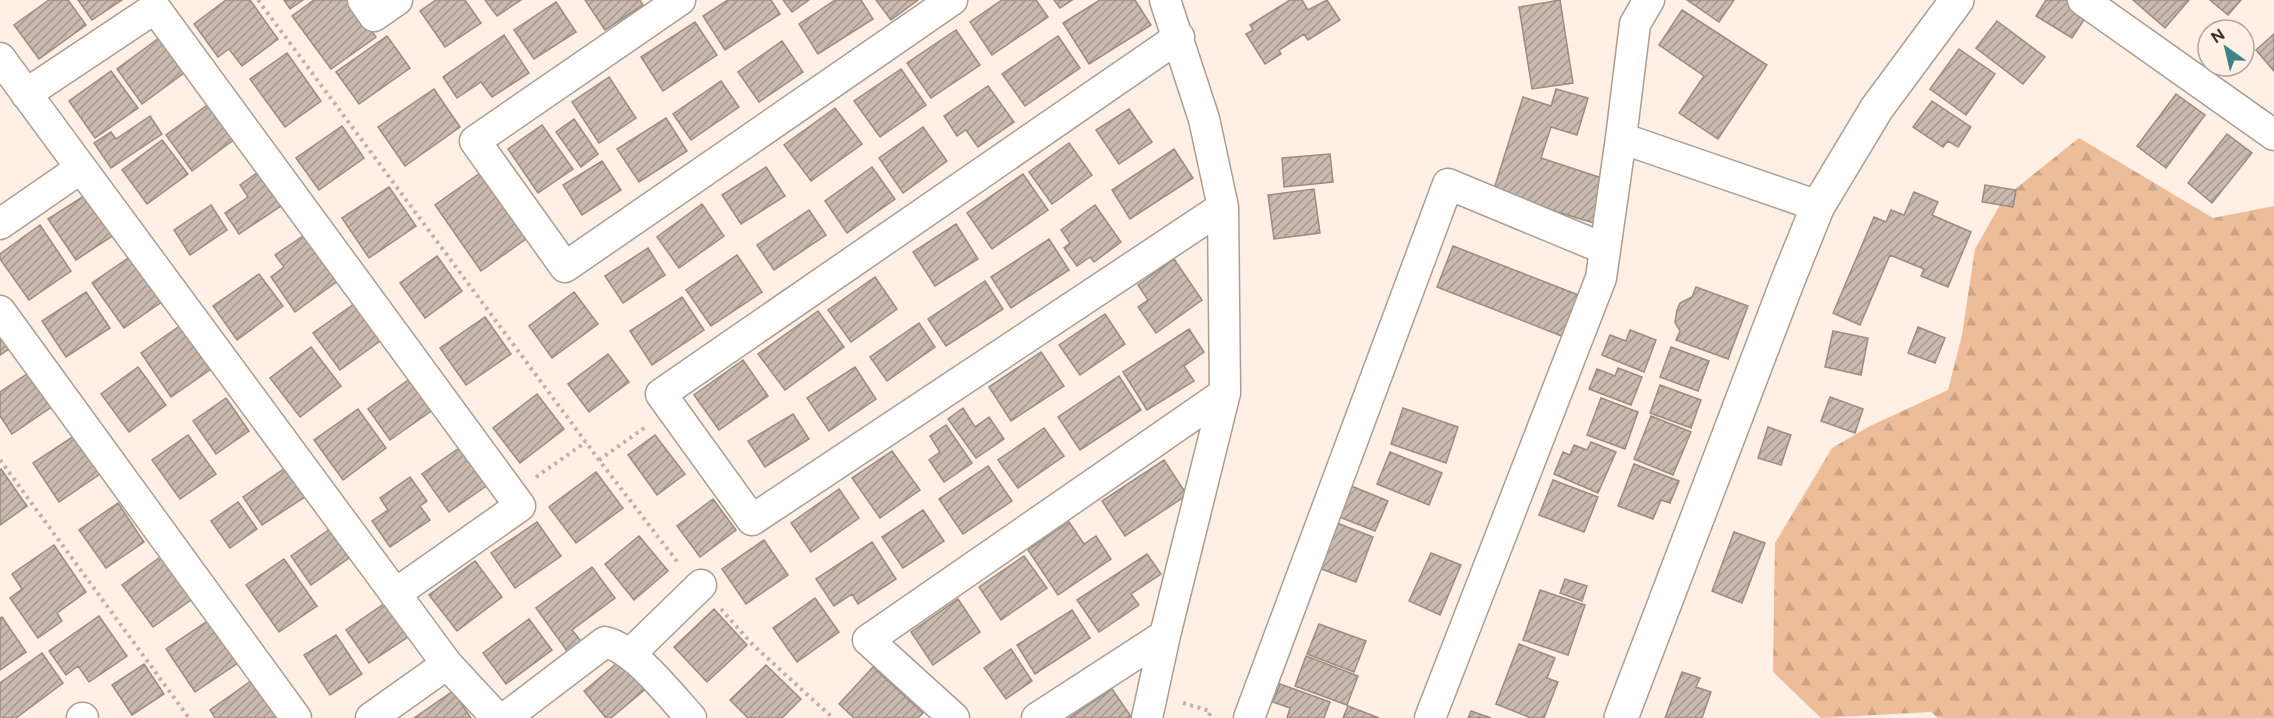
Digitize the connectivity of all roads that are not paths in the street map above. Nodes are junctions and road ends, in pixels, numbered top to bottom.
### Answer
1 (363, 0) edge
2 (397, 0) edge
3 (680, 0) edge
4 (952, 0) edge
5 (1166, 0) edge
6 (1649, 0) edge
7 (1957, 0) edge
8 (2083, 0) edge
9 (1179, 37) junction
10 (0, 58) edge
11 (27, 94) junction
12 (2274, 135) edge
13 (1621, 138) junction
14 (81, 168) junction
15 (1818, 206) junction
16 (1223, 207) junction
17 (0, 224) edge
18 (1605, 249) junction
19 (0, 311) edge
20 (1226, 393) junction
21 (700, 585) road end
22 (395, 594) junction
23 (1165, 634) junction
24 (630, 654) junction
25 (447, 664) junction
26 (296, 718) edge
27 (371, 718) edge
28 (497, 718) edge
29 (505, 718) edge
30 (692, 718) edge
31 (954, 718) edge
32 (1037, 718) edge
33 (1146, 718) edge
34 (1248, 718) edge
35 (1430, 718) edge
36 (1621, 718) edge

1 - 2 street
3 - 4 street
5 - 9 street
6 - 13 street
7 - 15 street
8 - 12 street
9 - 16 street
9 - 16 street
10 - 11 street
11 - 14 street
11 - 22 street
13 - 15 street
13 - 18 street
14 - 17 street
14 - 22 street
15 - 36 street
16 - 20 street
18 - 34 street
18 - 35 street
19 - 26 street
20 - 23 street
20 - 31 street
21 - 24 street
22 - 25 street
23 - 32 street
23 - 33 street
24 - 29 street
24 - 30 street
25 - 27 street
25 - 28 street

